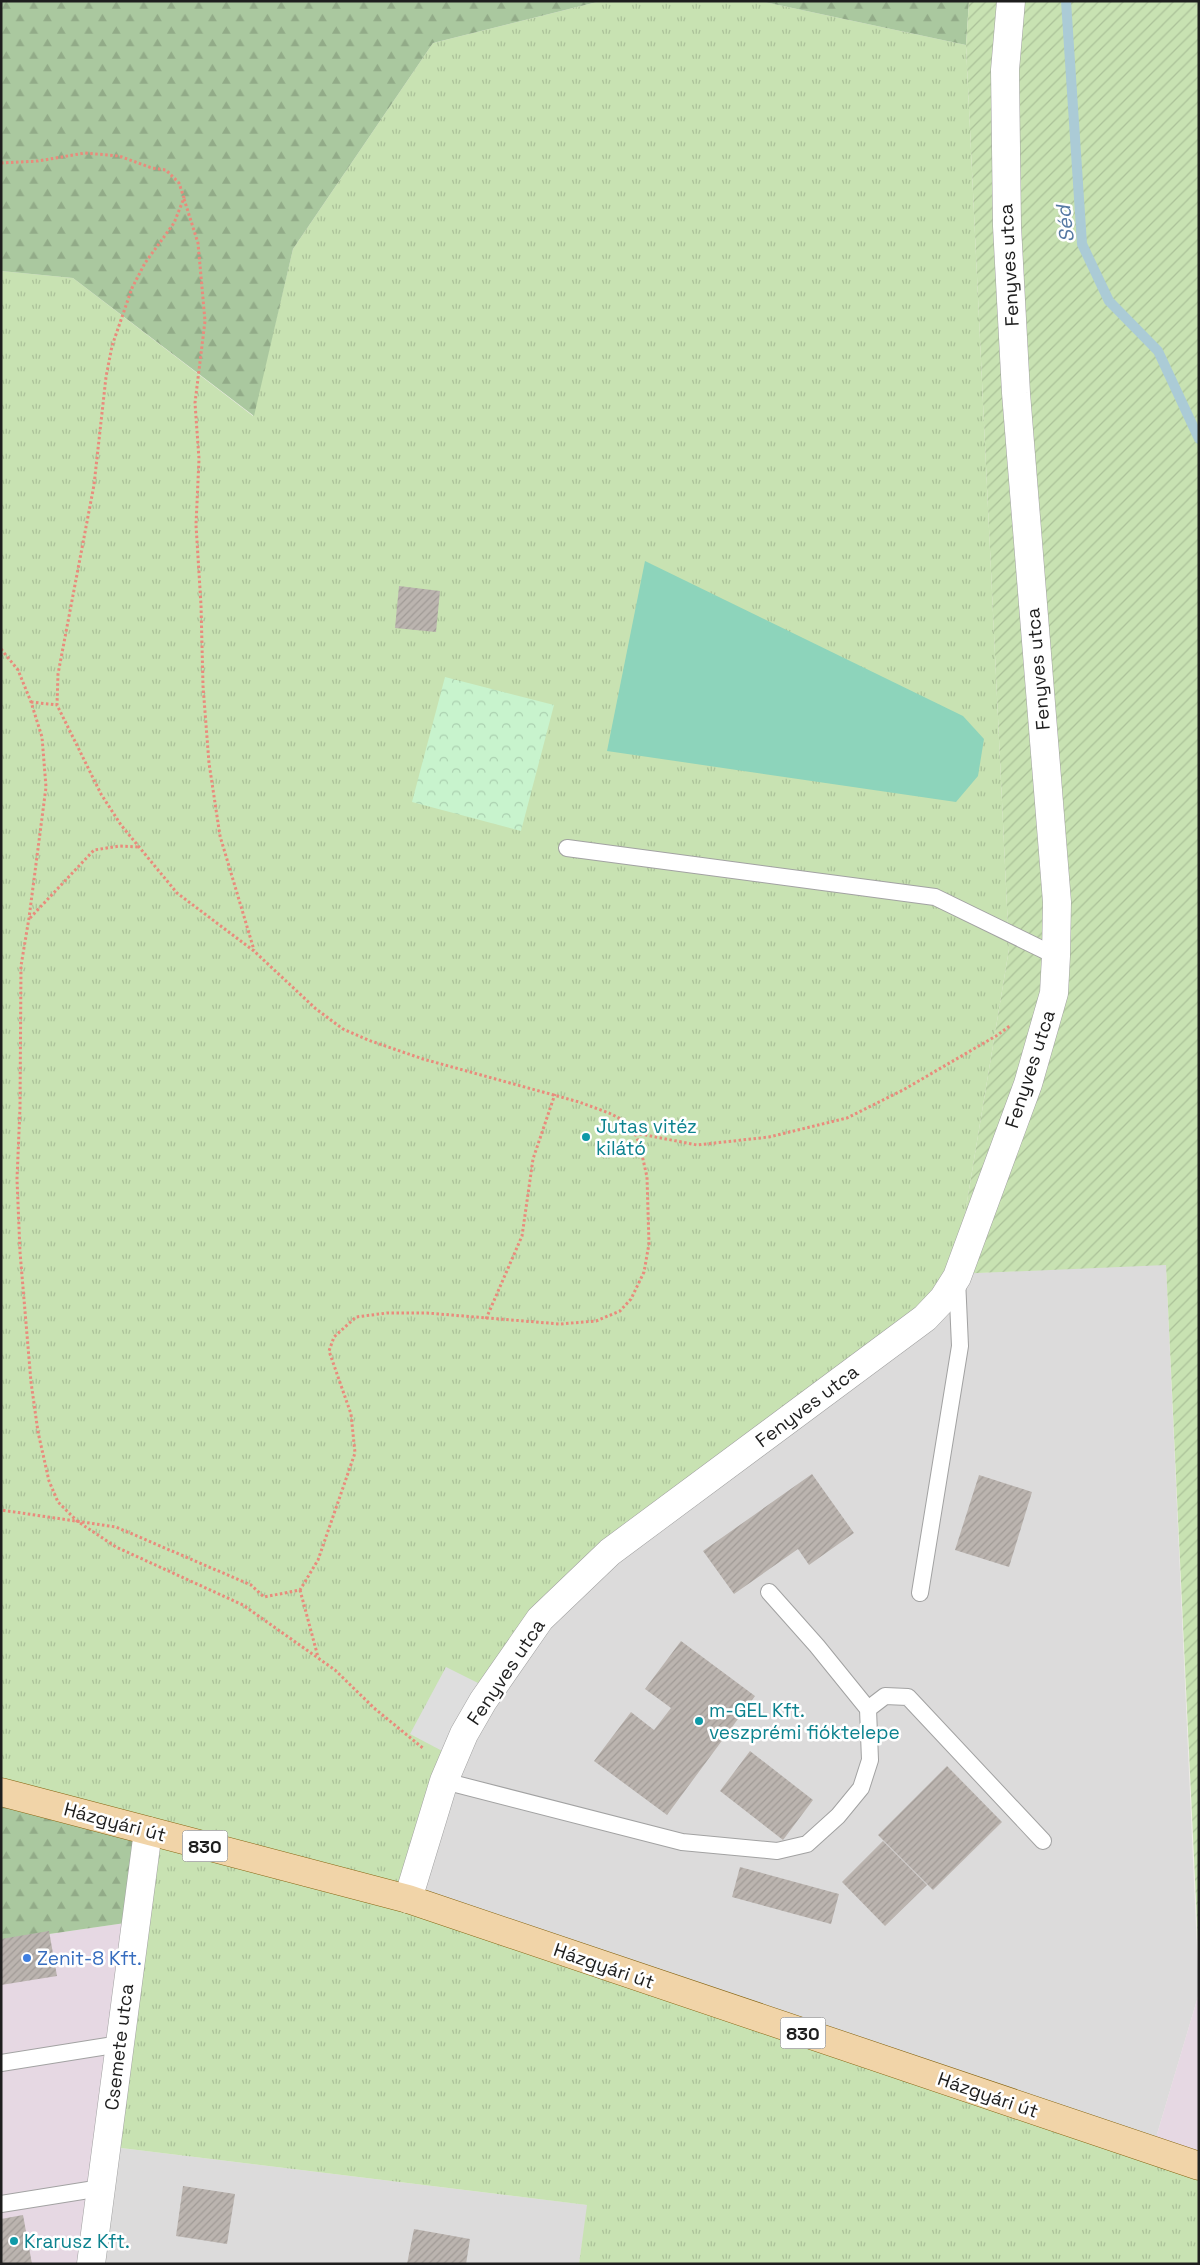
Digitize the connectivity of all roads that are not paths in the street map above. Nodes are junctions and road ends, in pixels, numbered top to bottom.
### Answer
1 (1011, 1) edge
2 (567, 848) dead end
3 (1056, 956) junction
4 (957, 1277) junction
5 (769, 1592) dead end
6 (920, 1593) dead end
7 (868, 1709) junction
8 (446, 1775) junction
9 (1, 1792) edge
10 (148, 1831) junction
11 (1043, 1841) dead end
12 (408, 1898) junction
13 (120, 2044) junction
14 (1, 2063) edge
15 (1199, 2166) edge
16 (101, 2188) junction
17 (1, 2204) edge
18 (91, 2264) edge

1 - 3 street, Fenyves utca
2 - 3 lane
3 - 4 street, Fenyves utca
4 - 6 lane
4 - 8 street, Fenyves utca
5 - 7 lane
7 - 8 lane
7 - 11 lane
8 - 12 street, Fenyves utca
9 - 10 main road, Házgyári út / 830
10 - 12 main road, Házgyári út / 830
10 - 13 street, Csemete utca
12 - 15 main road, Házgyári út / 830
13 - 14 lane
13 - 16 street, Csemete utca
16 - 17 lane
16 - 18 street, Csemete utca

